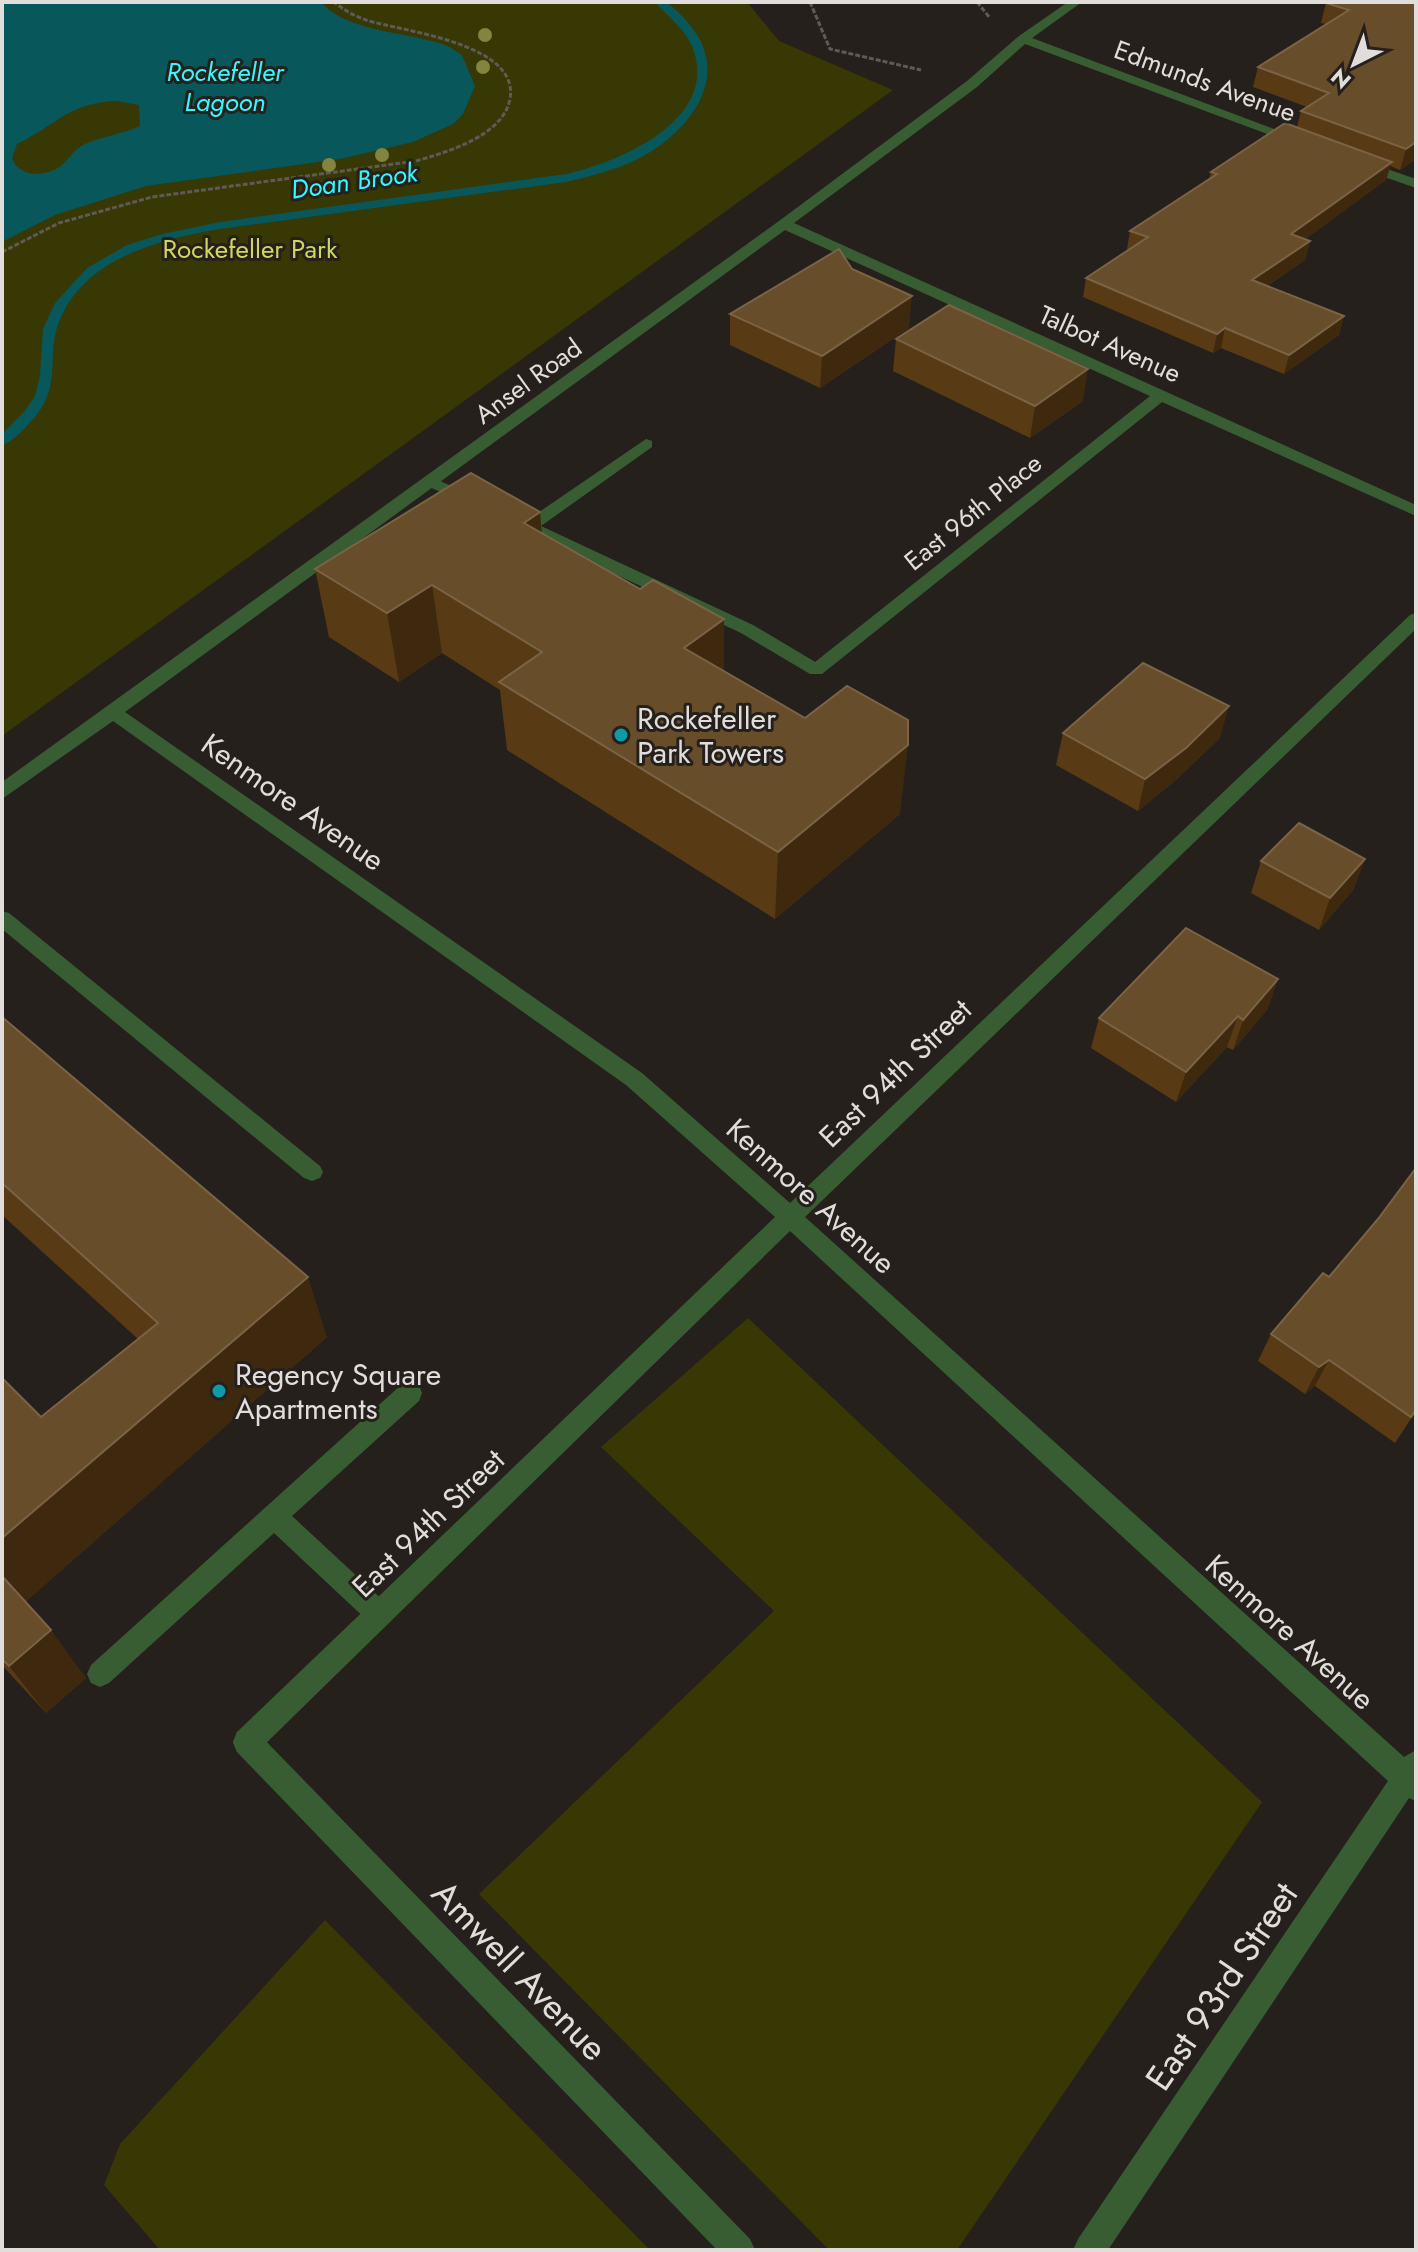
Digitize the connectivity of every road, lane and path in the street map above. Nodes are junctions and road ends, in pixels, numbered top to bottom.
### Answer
1 (334, 2) edge
2 (810, 2) edge
3 (977, 2) edge
4 (1076, 2) edge
5 (996, 25) dead end
6 (1023, 39) junction
7 (931, 73) dead end
8 (1314, 147) edge
9 (1343, 157) edge
10 (1416, 184) edge
11 (784, 224) junction
12 (2, 252) edge
13 (1162, 394) junction
14 (646, 444) dead end
15 (431, 482) junction
16 (491, 510) edge
17 (1416, 511) edge
18 (1416, 619) edge
19 (114, 713) junction
20 (2, 792) edge
21 (2, 918) edge
22 (312, 1172) dead end
23 (790, 1217) junction
24 (410, 1393) dead end
25 (274, 1516) junction
26 (379, 1614) junction
27 (100, 1674) dead end
28 (247, 1742) joint
29 (1413, 1776) edge
30 (739, 2250) edge
31 (1089, 2250) edge

1 - 12 path
2 - 7 path
3 - 5 path
4 - 6 street, Ansel Road
6 - 8 street, Edmunds Avenue
6 - 11 street, Ansel Road
9 - 10 street
11 - 13 street, Talbot Avenue
11 - 15 street, Ansel Road
13 - 14 street, East 96th Place
13 - 17 street, Talbot Avenue
15 - 16 street
15 - 19 street, Ansel Road
18 - 23 street, East 94th Street
19 - 20 street, Ansel Road
19 - 23 street, Kenmore Avenue
21 - 22 street
23 - 26 street, East 94th Street
23 - 29 street, Kenmore Avenue
24 - 25 street
25 - 26 street
25 - 27 street
26 - 28 street, East 94th Street
28 - 30 street, Amwell Avenue
29 - 31 street, East 93rd Street

